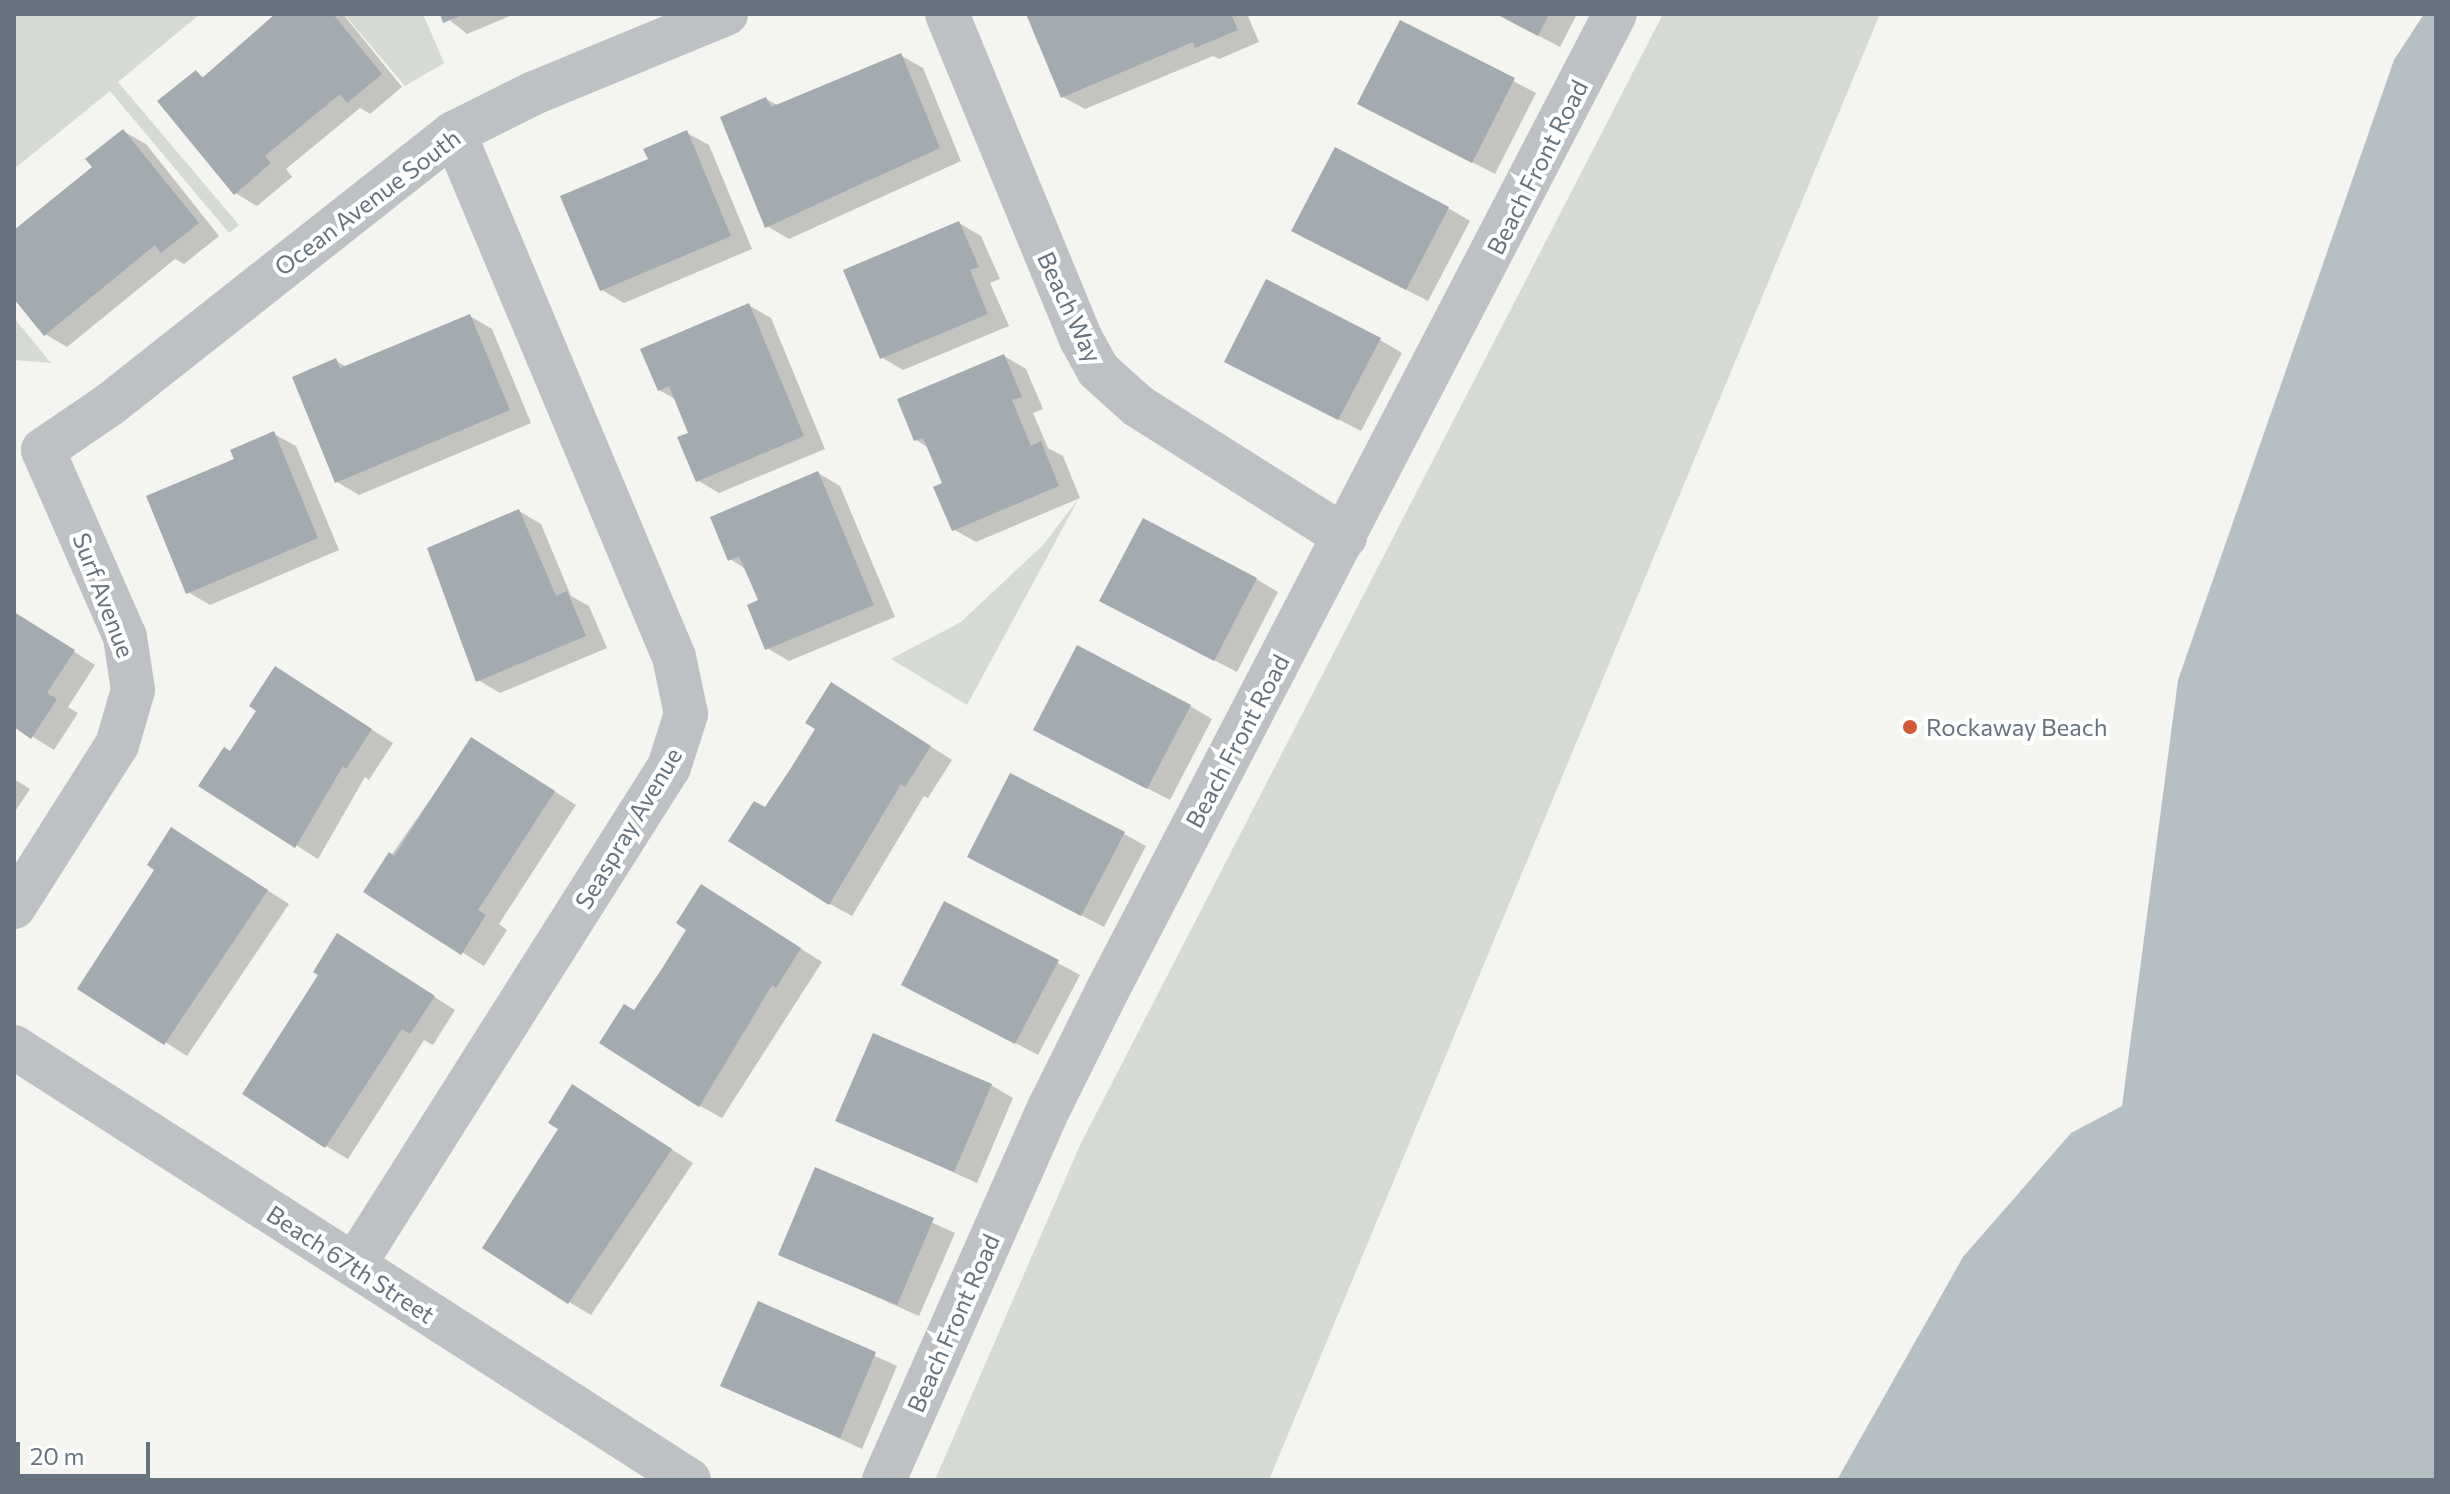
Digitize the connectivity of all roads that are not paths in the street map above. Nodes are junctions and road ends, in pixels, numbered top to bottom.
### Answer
1 (726, 14) edge
2 (947, 14) edge
3 (1615, 14) edge
4 (454, 133) junction
5 (29, 440) edge
6 (1345, 537) junction
7 (14, 907) edge
8 (14, 1047) edge
9 (354, 1265) junction
10 (689, 1480) edge
11 (884, 1480) edge

1 - 4 street, Ocean Avenue South
2 - 6 street, Beach Way
3 - 6 street, Beach Front Road
4 - 5 street, Ocean Avenue South
4 - 9 street, Seaspray Avenue
5 - 7 street, Surf Avenue
6 - 11 street, Beach Front Road
8 - 9 street, Beach 67th Street
9 - 10 street, Beach 67th Street

